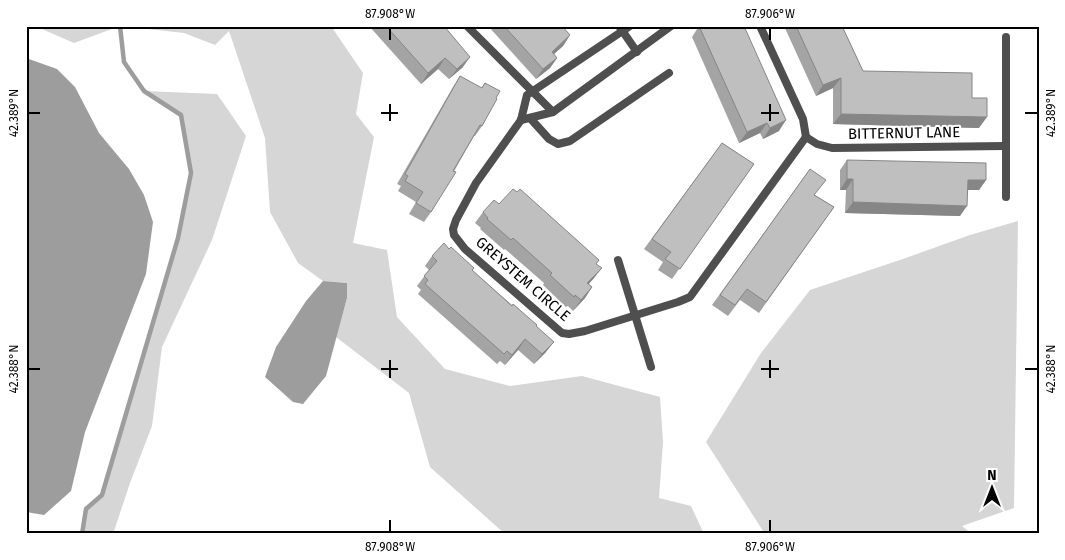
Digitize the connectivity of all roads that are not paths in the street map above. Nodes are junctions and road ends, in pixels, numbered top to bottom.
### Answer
1 (468, 26) edge
2 (671, 26) edge
3 (760, 26) edge
4 (624, 28) edge
5 (1006, 37) dead end
6 (637, 52) junction
7 (669, 73) dead end
8 (533, 92) junction
9 (554, 112) junction
10 (530, 118) junction
11 (521, 120) junction
12 (806, 137) junction
13 (1006, 146) junction
14 (1006, 197) dead end
15 (618, 260) dead end
16 (634, 316) junction
17 (651, 367) dead end

1 - 8 lane
2 - 6 lane
3 - 12 lane
4 - 6 lane
4 - 8 lane, GREYSTEM CIRCLE
5 - 13 lane
6 - 9 lane
7 - 10 lane
8 - 9 lane
8 - 11 lane, GREYSTEM CIRCLE
9 - 10 lane
10 - 11 lane
11 - 16 lane, GREYSTEM CIRCLE
12 - 13 lane, BITTERNUT LANE
12 - 16 lane, GREYSTEM CIRCLE
13 - 14 lane
15 - 16 lane
16 - 17 lane

